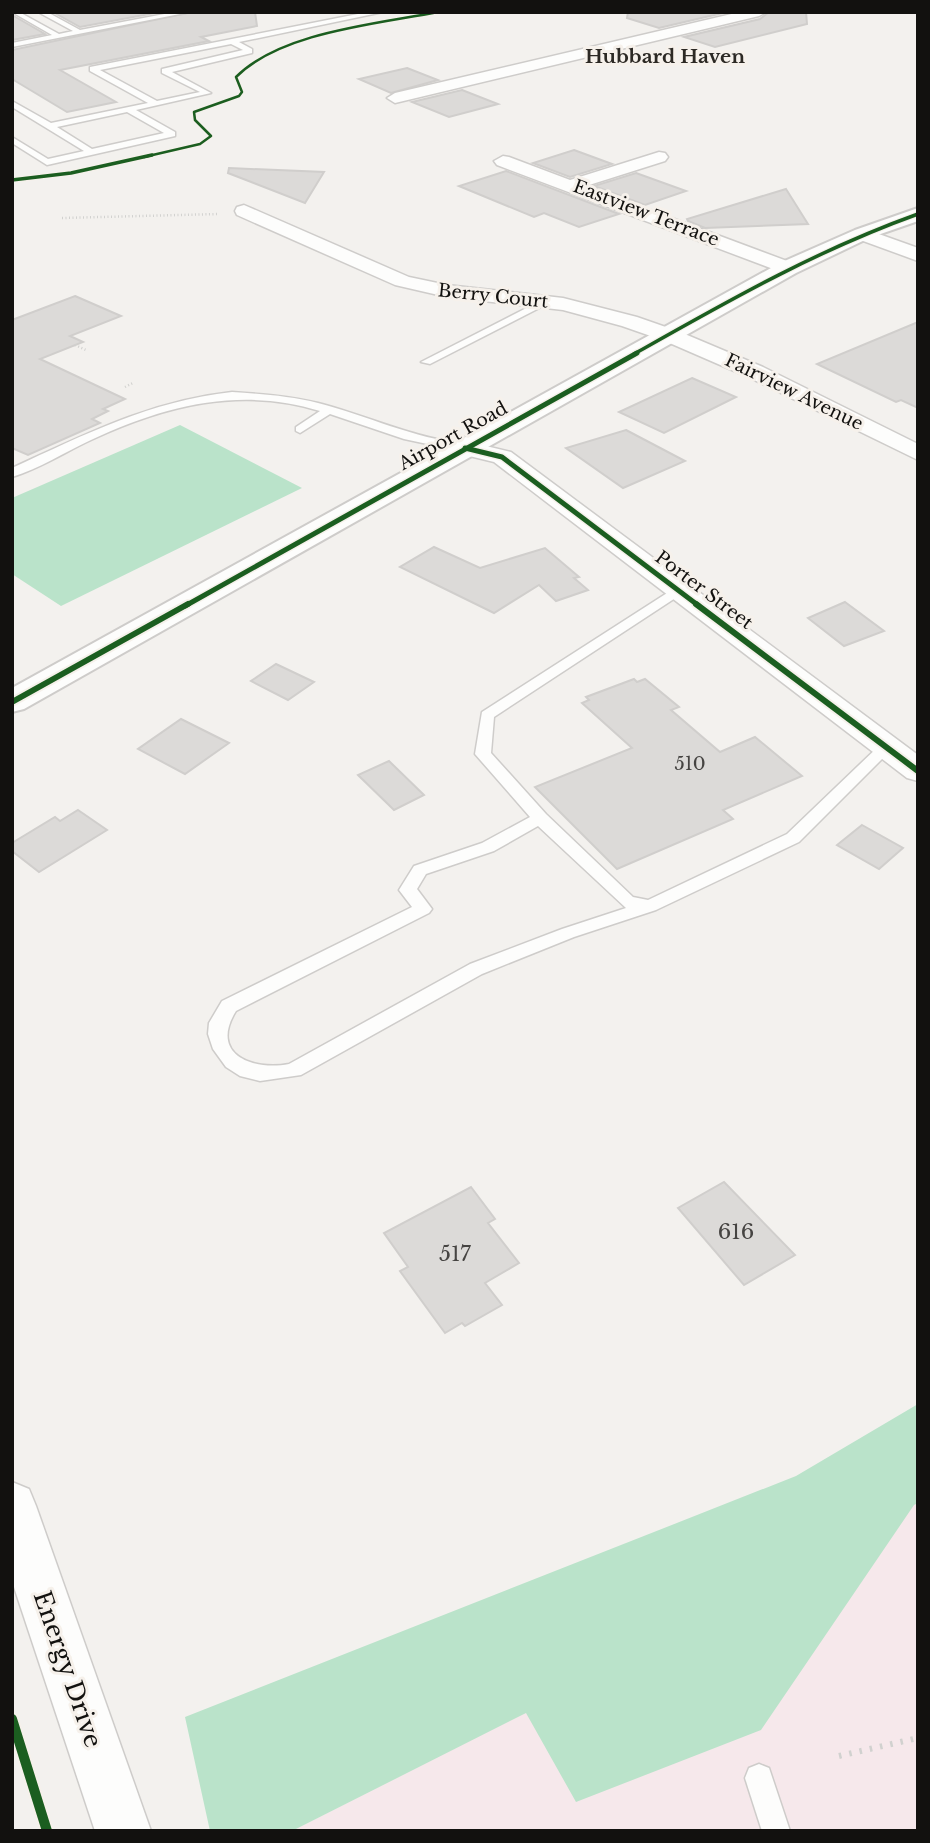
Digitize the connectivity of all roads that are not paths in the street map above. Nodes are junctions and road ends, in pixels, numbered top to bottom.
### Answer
1 (13, 12) edge
2 (41, 12) edge
3 (187, 12) edge
4 (380, 12) edge
5 (759, 12) edge
6 (79, 32) junction
7 (58, 36) junction
8 (232, 41) junction
9 (12, 45) edge
10 (394, 98) dead end
11 (12, 103) edge
12 (156, 104) junction
13 (129, 110) junction
14 (50, 126) junction
15 (12, 139) edge
16 (91, 152) junction
17 (659, 157) dead end
18 (503, 161) dead end
19 (572, 185) junction
20 (244, 211) dead end
21 (918, 214) edge
22 (862, 234) junction
23 (918, 256) edge
24 (788, 268) junction
25 (546, 302) junction
26 (668, 335) junction
27 (426, 362) dead end
28 (329, 410) junction
29 (300, 429) dead end
30 (465, 448) junction
31 (918, 453) edge
32 (12, 473) edge
33 (678, 590) junction
34 (12, 702) edge
35 (886, 747) junction
36 (918, 771) edge
37 (540, 818) junction
38 (650, 906) junction
39 (12, 1506) edge
40 (759, 1777) dead end
41 (123, 1831) edge
42 (776, 1831) edge

1 - 7 lane
2 - 6 lane
3 - 6 lane
4 - 8 lane
5 - 10 street
6 - 7 lane
7 - 9 lane
8 - 12 lane
8 - 12 lane
11 - 14 lane
12 - 13 lane
13 - 14 lane
13 - 16 lane
14 - 16 lane
15 - 16 lane
17 - 19 street
18 - 19 street, Eastview Terrace
19 - 24 street, Eastview Terrace
20 - 25 street, Berry Court
21 - 22 street, Airport Road
22 - 23 street
22 - 24 street, Airport Road
24 - 26 street, Airport Road
25 - 26 street, Berry Court
25 - 27 lane
26 - 30 street, Airport Road
26 - 31 street, Fairview Avenue
28 - 29 lane
28 - 30 lane
28 - 32 lane
30 - 33 street, Porter Street
30 - 34 street, Airport Road
33 - 35 street, Porter Street
33 - 37 lane
35 - 36 street, Porter Street
35 - 38 lane
37 - 38 lane
37 - 38 lane
39 - 41 street, Energy Drive
40 - 42 lane

